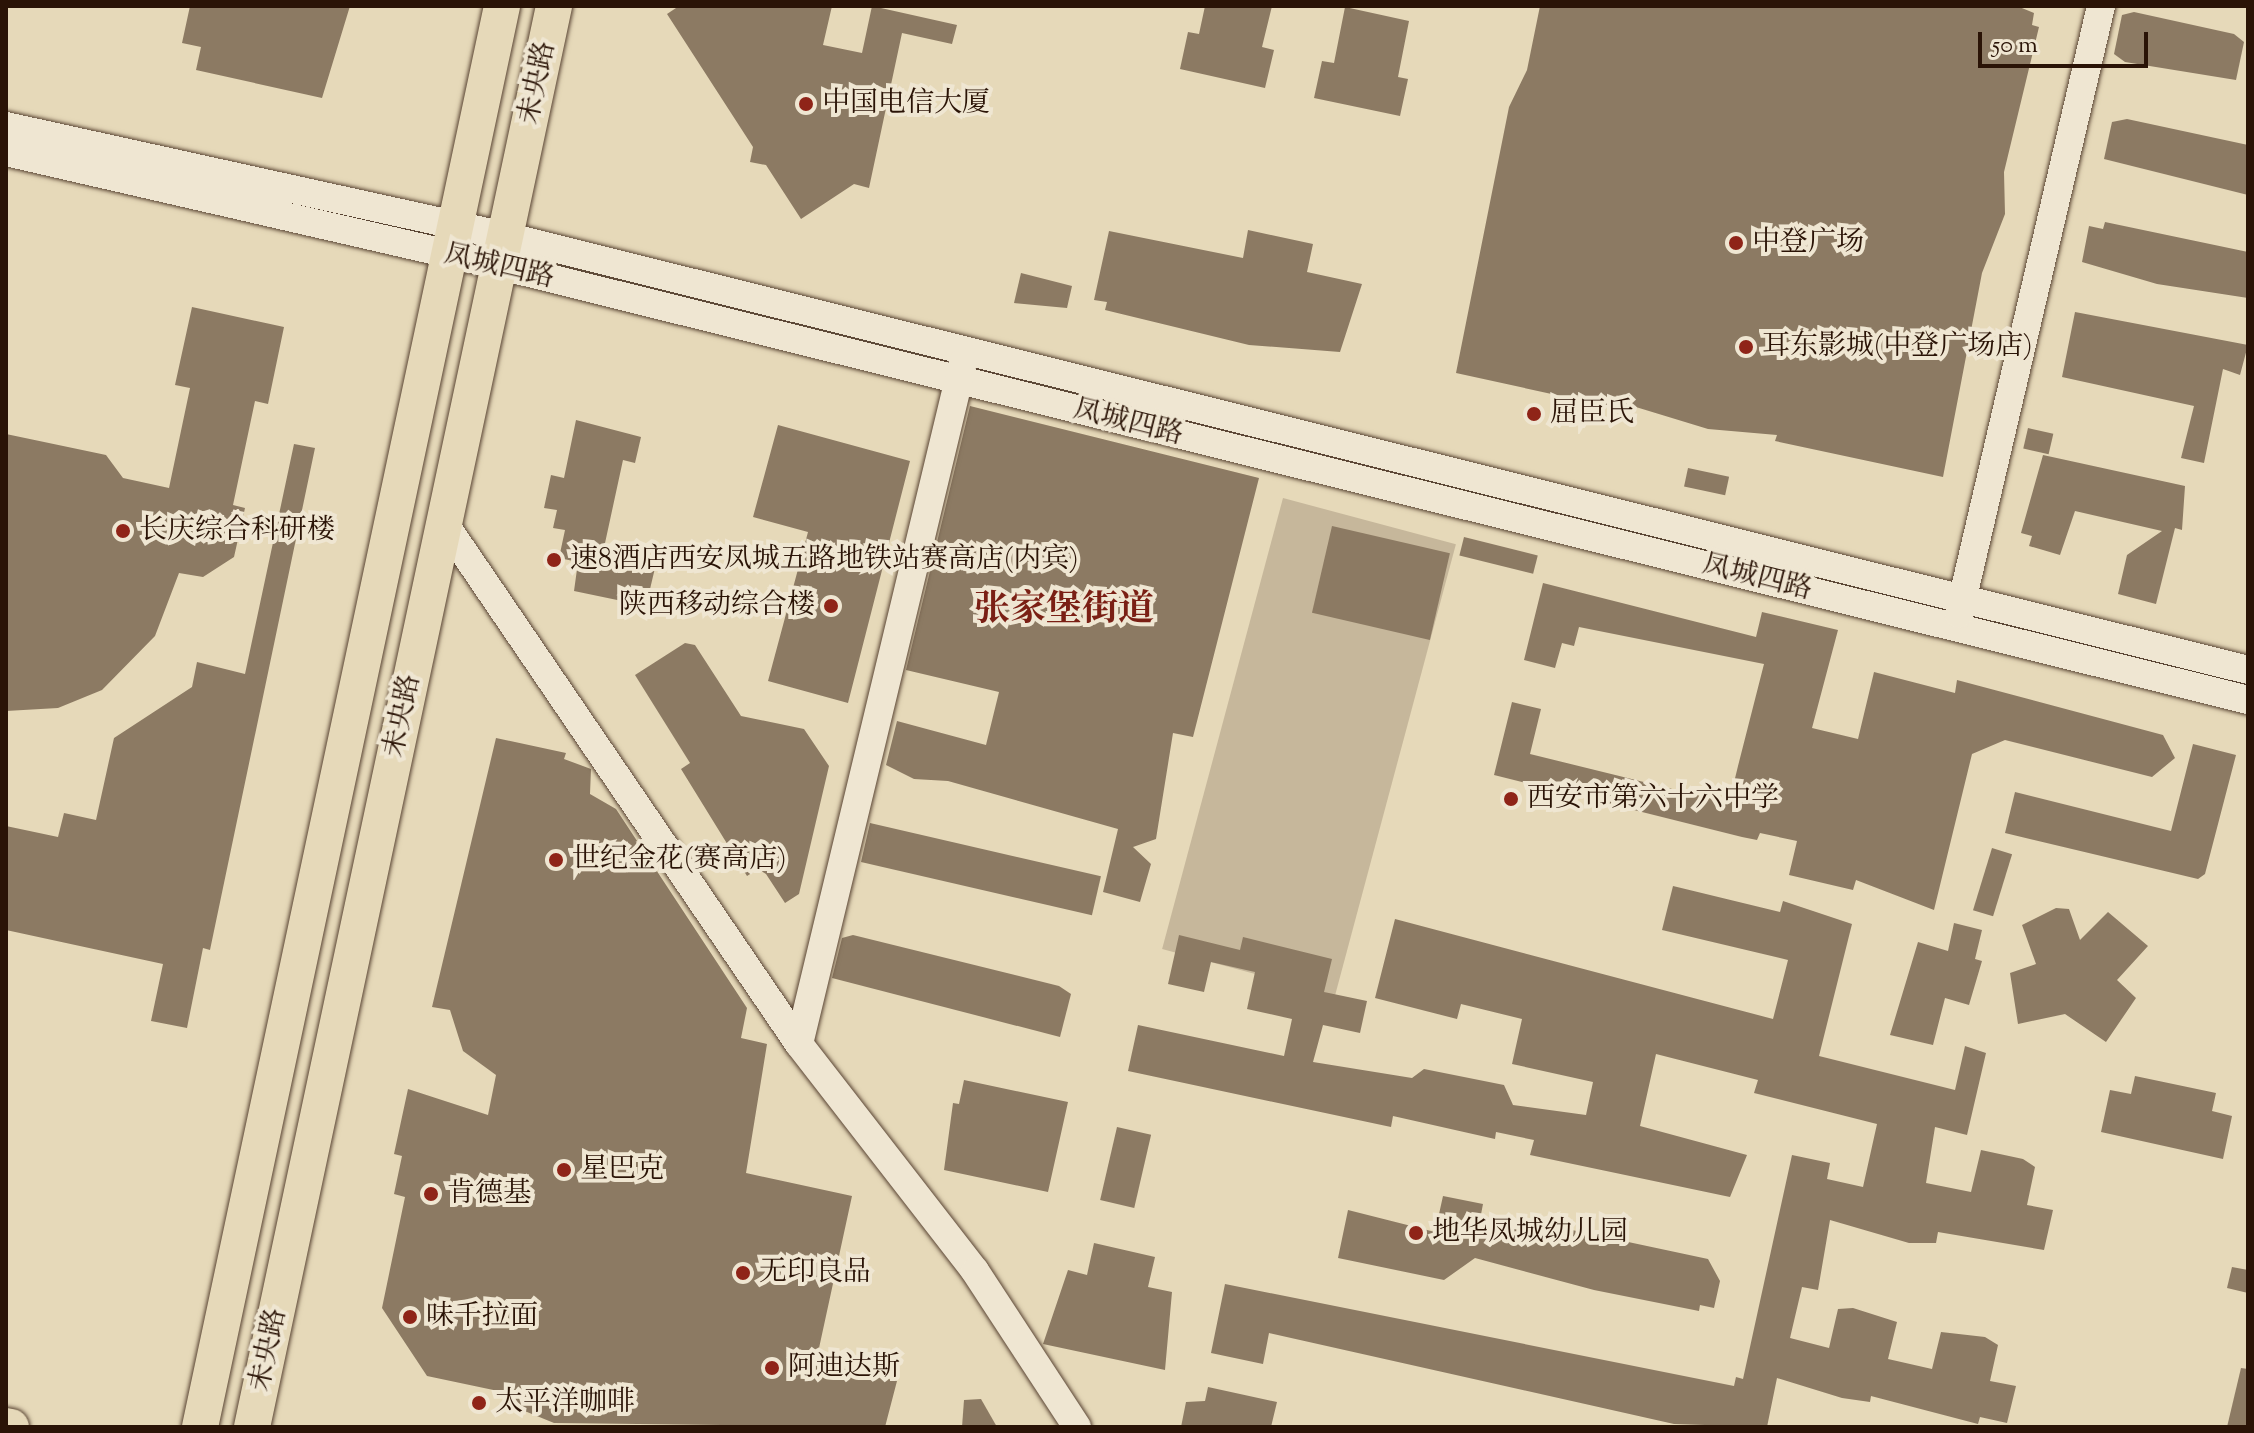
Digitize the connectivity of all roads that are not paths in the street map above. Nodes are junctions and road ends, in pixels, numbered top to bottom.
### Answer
1 (502, 6) edge
2 (554, 6) edge
3 (2101, 6) edge
4 (6, 126) edge
5 (6, 152) edge
6 (453, 242) junction
7 (501, 250) junction
8 (965, 353) junction
9 (957, 381) junction
10 (444, 523) junction
11 (1962, 597) junction
12 (1956, 626) junction
13 (2248, 670) edge
14 (2248, 700) edge
15 (799, 1044) junction
16 (200, 1427) edge
17 (252, 1427) edge
18 (1077, 1427) edge

1 - 6 main road, 未央路
2 - 7 main road, 未央路
3 - 11 street
4 - 6 street, 凤城四路
5 - 6 street, 凤城四路
6 - 7 street, 凤城四路
6 - 16 main road, 未央路
7 - 8 street, 凤城四路
7 - 9 street, 凤城四路
7 - 10 main road, 未央路
8 - 9 street
8 - 11 street, 凤城四路
9 - 12 street, 凤城四路
9 - 15 street
10 - 15 street
10 - 17 main road, 未央路
11 - 12 street
11 - 13 street, 凤城四路
12 - 14 street, 凤城四路
15 - 18 street

